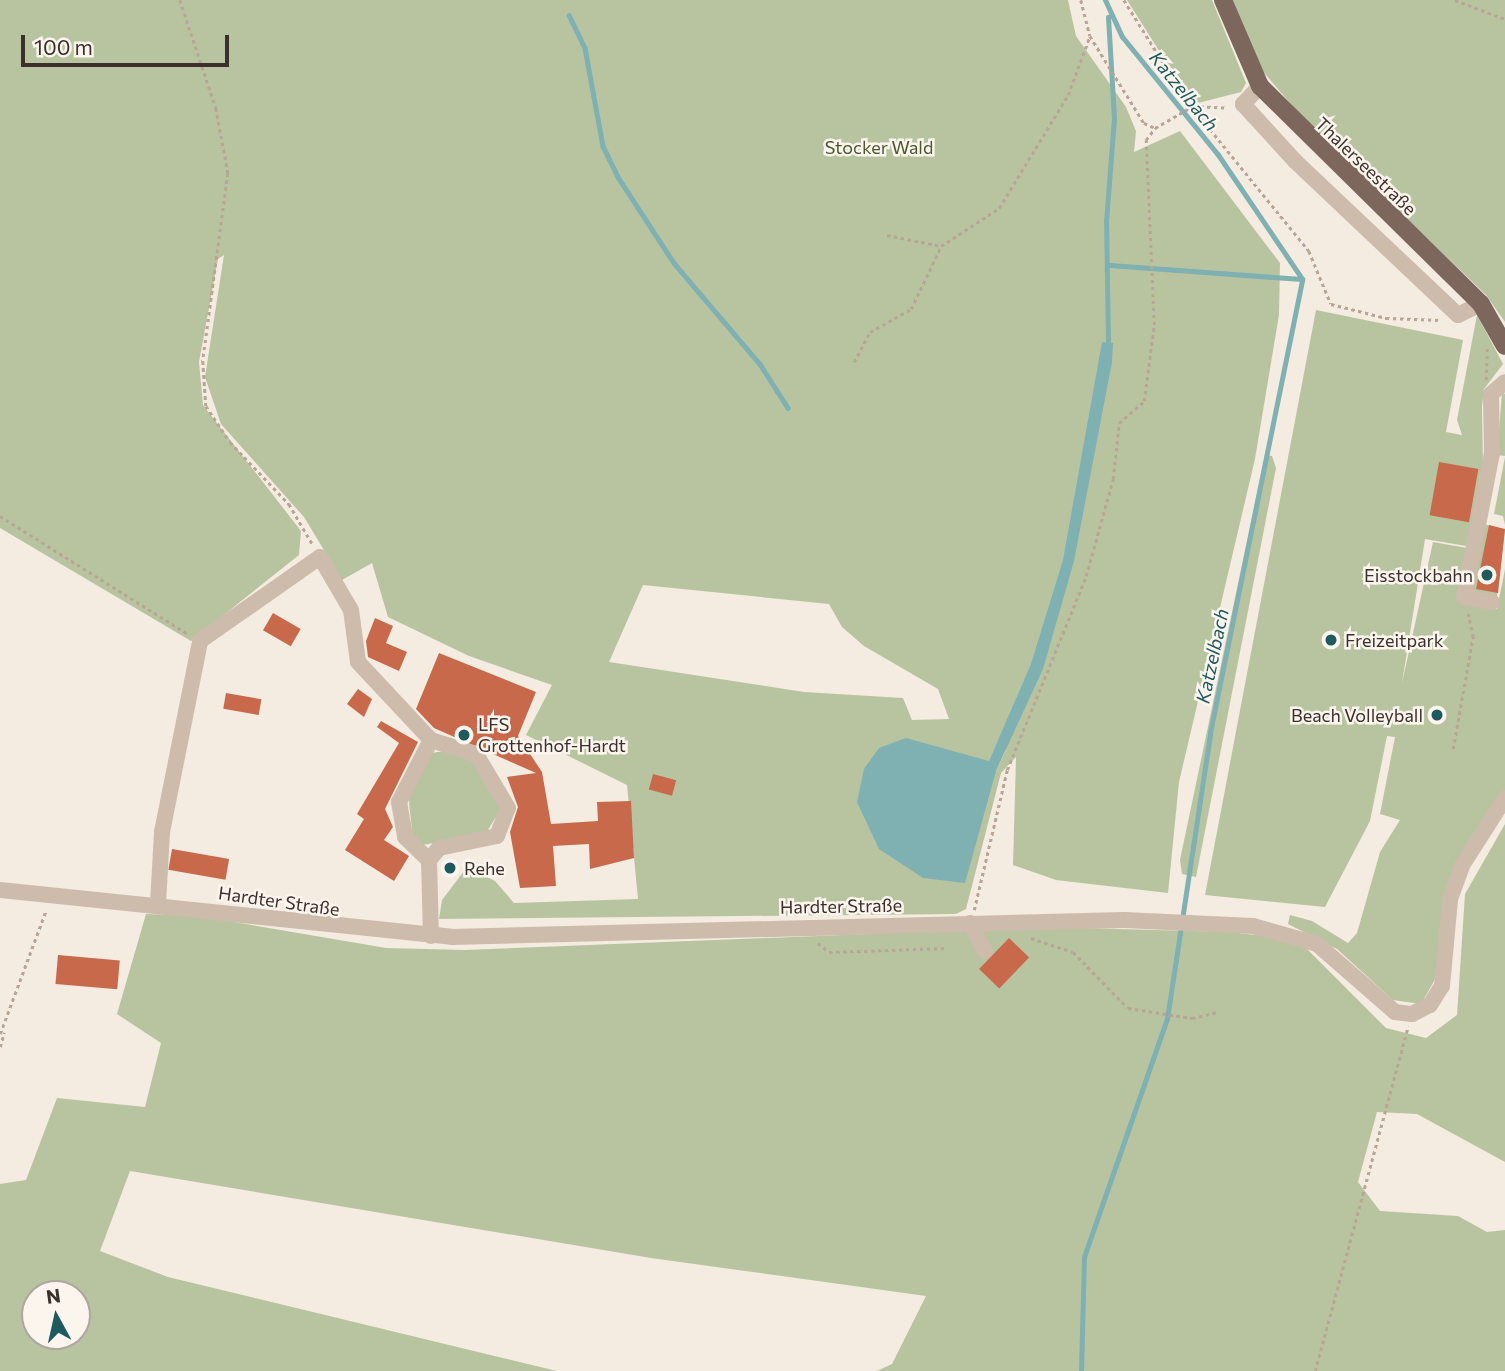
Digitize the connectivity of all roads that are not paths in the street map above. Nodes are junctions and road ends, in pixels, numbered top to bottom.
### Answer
1 (1223, 0) edge
2 (1260, 86) junction
3 (1481, 304) junction
4 (1505, 346) edge
5 (1505, 382) edge
6 (1492, 602) dead end
7 (431, 740) junction
8 (1505, 798) edge
9 (429, 860) junction
10 (0, 890) edge
11 (158, 904) junction
12 (970, 923) junction
13 (431, 936) junction
14 (985, 951) dead end

1 - 2 main road, Thalerseestraße
2 - 3 main road, Thalerseestraße
2 - 3 street
3 - 4 main road, Thalerseestraße
5 - 6 street
7 - 9 street
7 - 9 street
7 - 11 street
8 - 12 street, Hardter Straße
9 - 13 street
10 - 11 street, Hardter Straße
11 - 13 street, Hardter Straße
12 - 13 street, Hardter Straße
12 - 14 street

